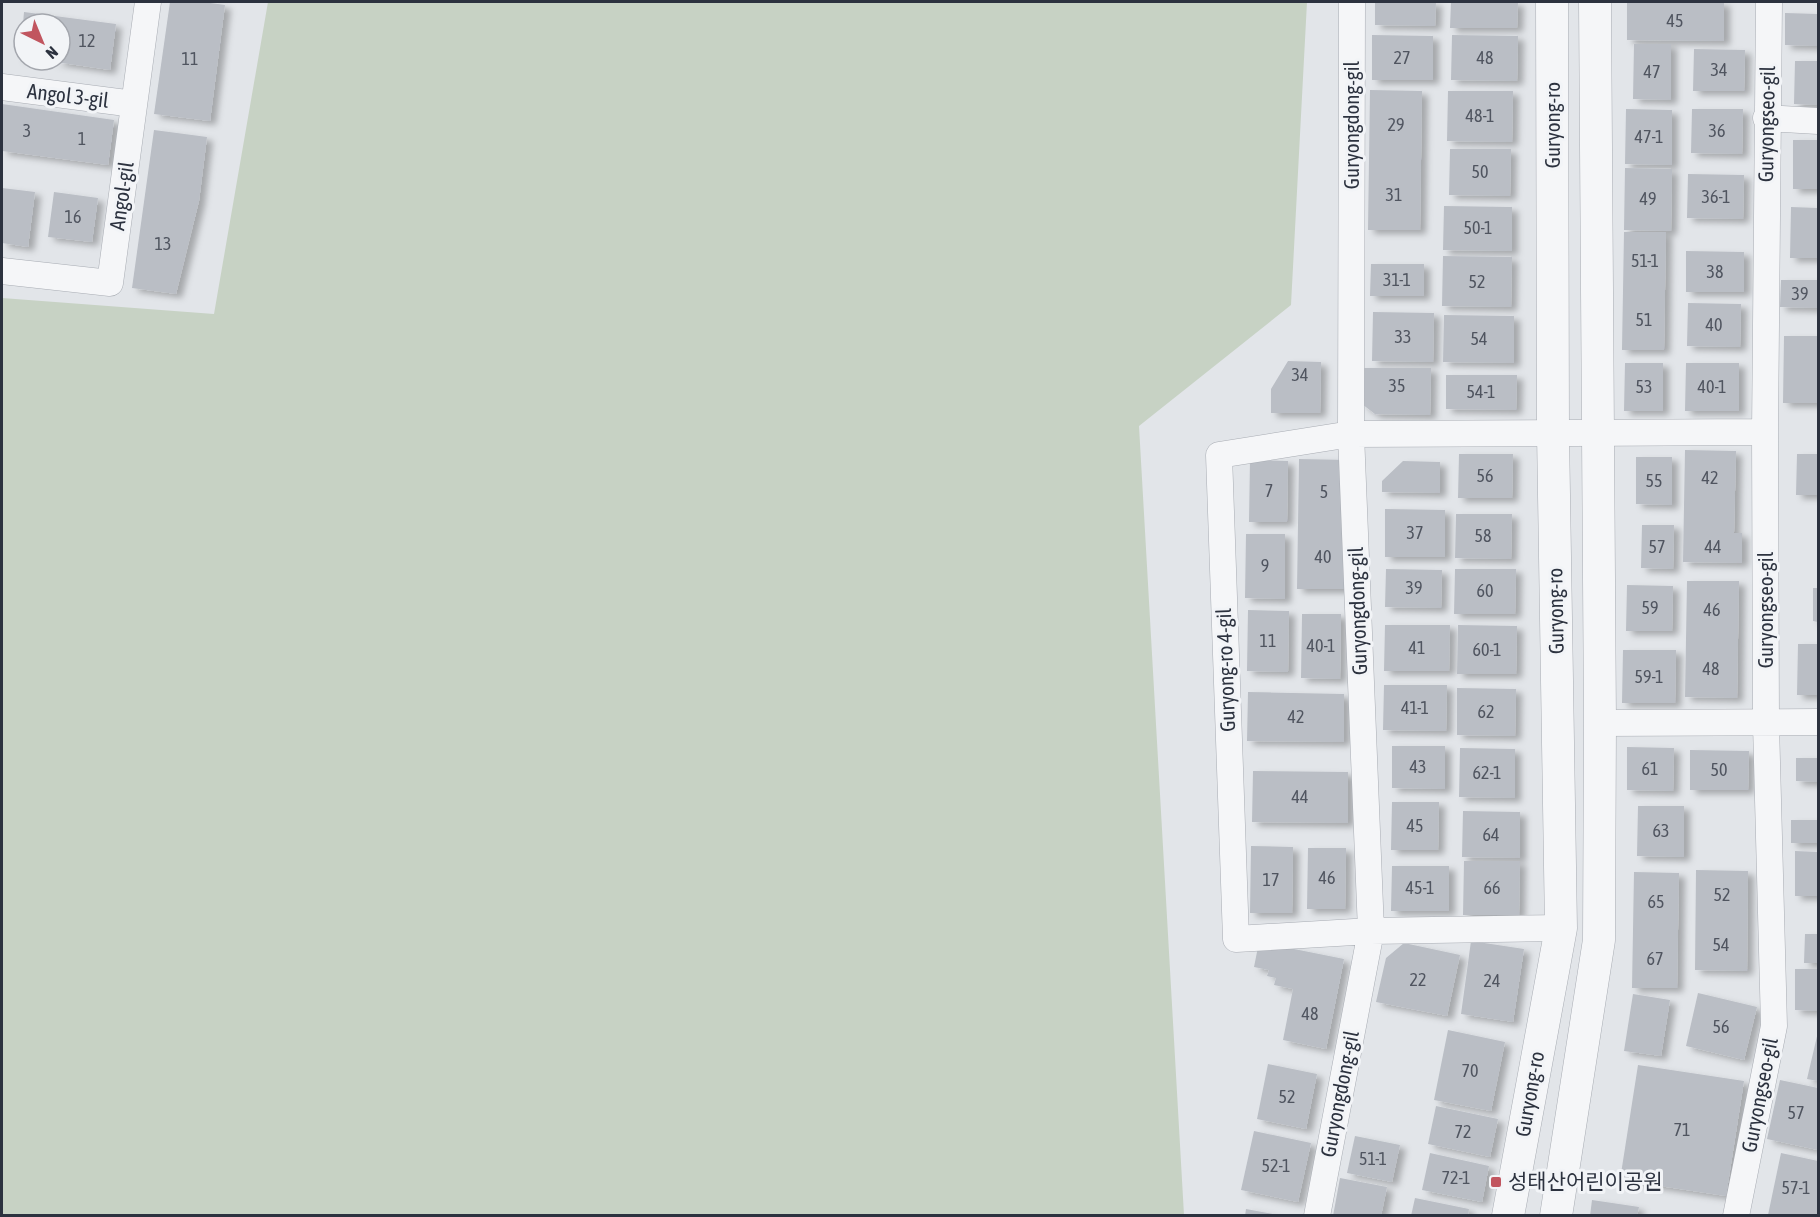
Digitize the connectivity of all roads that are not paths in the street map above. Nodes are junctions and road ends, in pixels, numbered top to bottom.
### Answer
1 (148, 2) edge
2 (1352, 2) edge
3 (1552, 2) edge
4 (1595, 2) edge
5 (1769, 2) edge
6 (2, 87) edge
7 (134, 104) junction
8 (1766, 118) junction
9 (1818, 122) edge
10 (2, 271) edge
11 (1598, 432) junction
12 (1765, 432) junction
13 (1553, 433) junction
14 (1351, 434) junction
15 (1818, 722) edge
16 (1600, 723) junction
17 (1767, 724) junction
18 (1561, 928) junction
19 (1371, 931) junction
20 (1317, 1215) edge
21 (1508, 1215) edge
22 (1556, 1215) edge
23 (1736, 1215) edge

1 - 7 street, Angol-gil
2 - 14 street, Guryongdong-gil
3 - 13 street, Guryong-ro
4 - 11 street, Guryong-ro
5 - 8 street, Guryongseo-gil
6 - 7 street, Angol 3-gil
7 - 10 street, Angol-gil
8 - 9 street
8 - 12 street, Guryongseo-gil
11 - 12 street, Guryong-ro 4-gil
11 - 13 street, Guryong-ro 4-gil
11 - 16 street, Guryong-ro
12 - 17 street, Guryongseo-gil
13 - 14 street, Guryong-ro 4-gil
13 - 18 street, Guryong-ro
14 - 19 street, Guryongdong-gil
14 - 19 street, Guryong-ro 4-gil
15 - 17 street
16 - 17 street
16 - 22 street, Guryong-ro
17 - 23 street, Guryongseo-gil
18 - 19 street, Guryong-ro 4-gil
18 - 21 street, Guryong-ro
19 - 20 street, Guryongdong-gil

